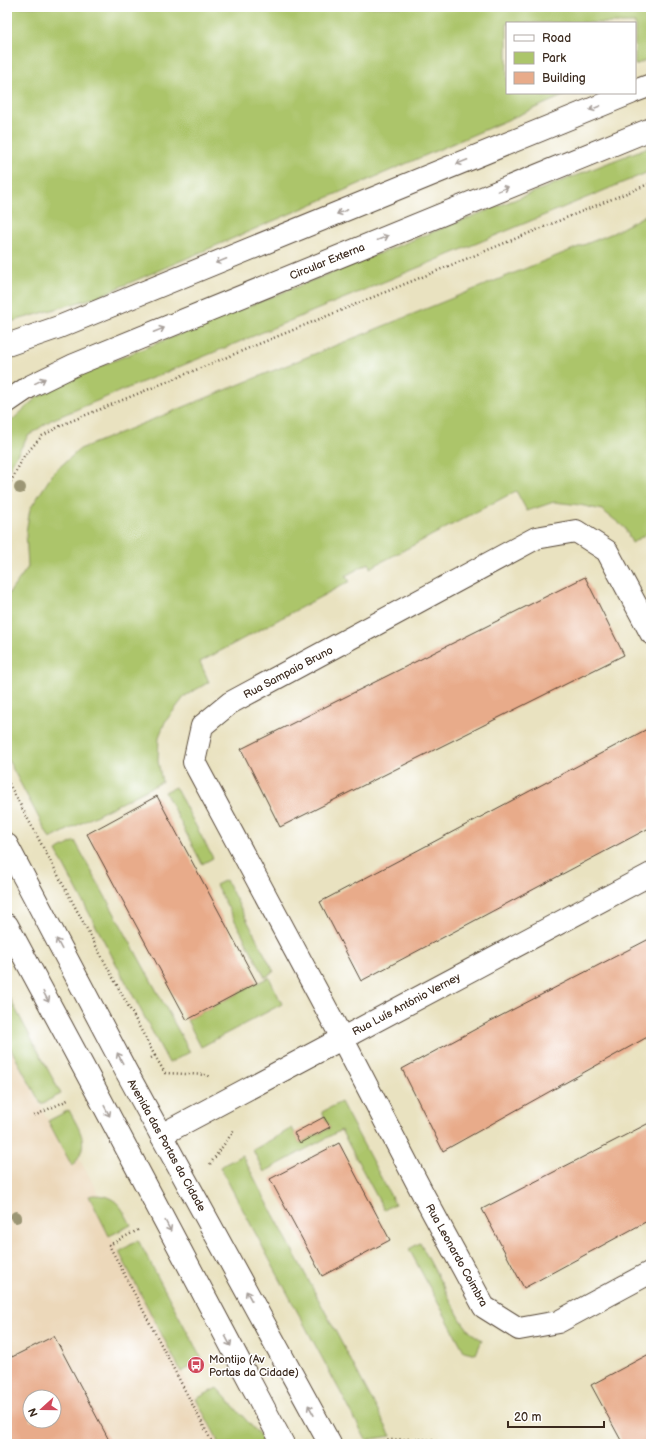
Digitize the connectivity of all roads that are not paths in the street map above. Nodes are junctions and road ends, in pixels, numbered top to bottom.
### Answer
1 (651, 85) edge
2 (636, 92) edge
3 (629, 94) edge
4 (651, 129) edge
5 (7, 345) edge
6 (7, 402) edge
7 (651, 633) edge
8 (7, 845) edge
9 (651, 874) edge
10 (7, 925) edge
11 (342, 1038) junction
12 (161, 1135) junction
13 (651, 1272) edge
14 (283, 1444) edge
15 (330, 1444) edge

1 - 2 street
3 -> 5 street
6 -> 4 street, Circular Externa
7 - 11 street, Rua Sampaio Bruno
12 -> 8 street, Avenida das Portas da Cidade
9 - 11 street, Rua Luís António Verney
10 -> 14 street
11 - 12 street, Rua Luís António Verney
11 - 13 street, Rua Leonardo Coimbra
15 -> 12 street, Avenida das Portas da Cidade

